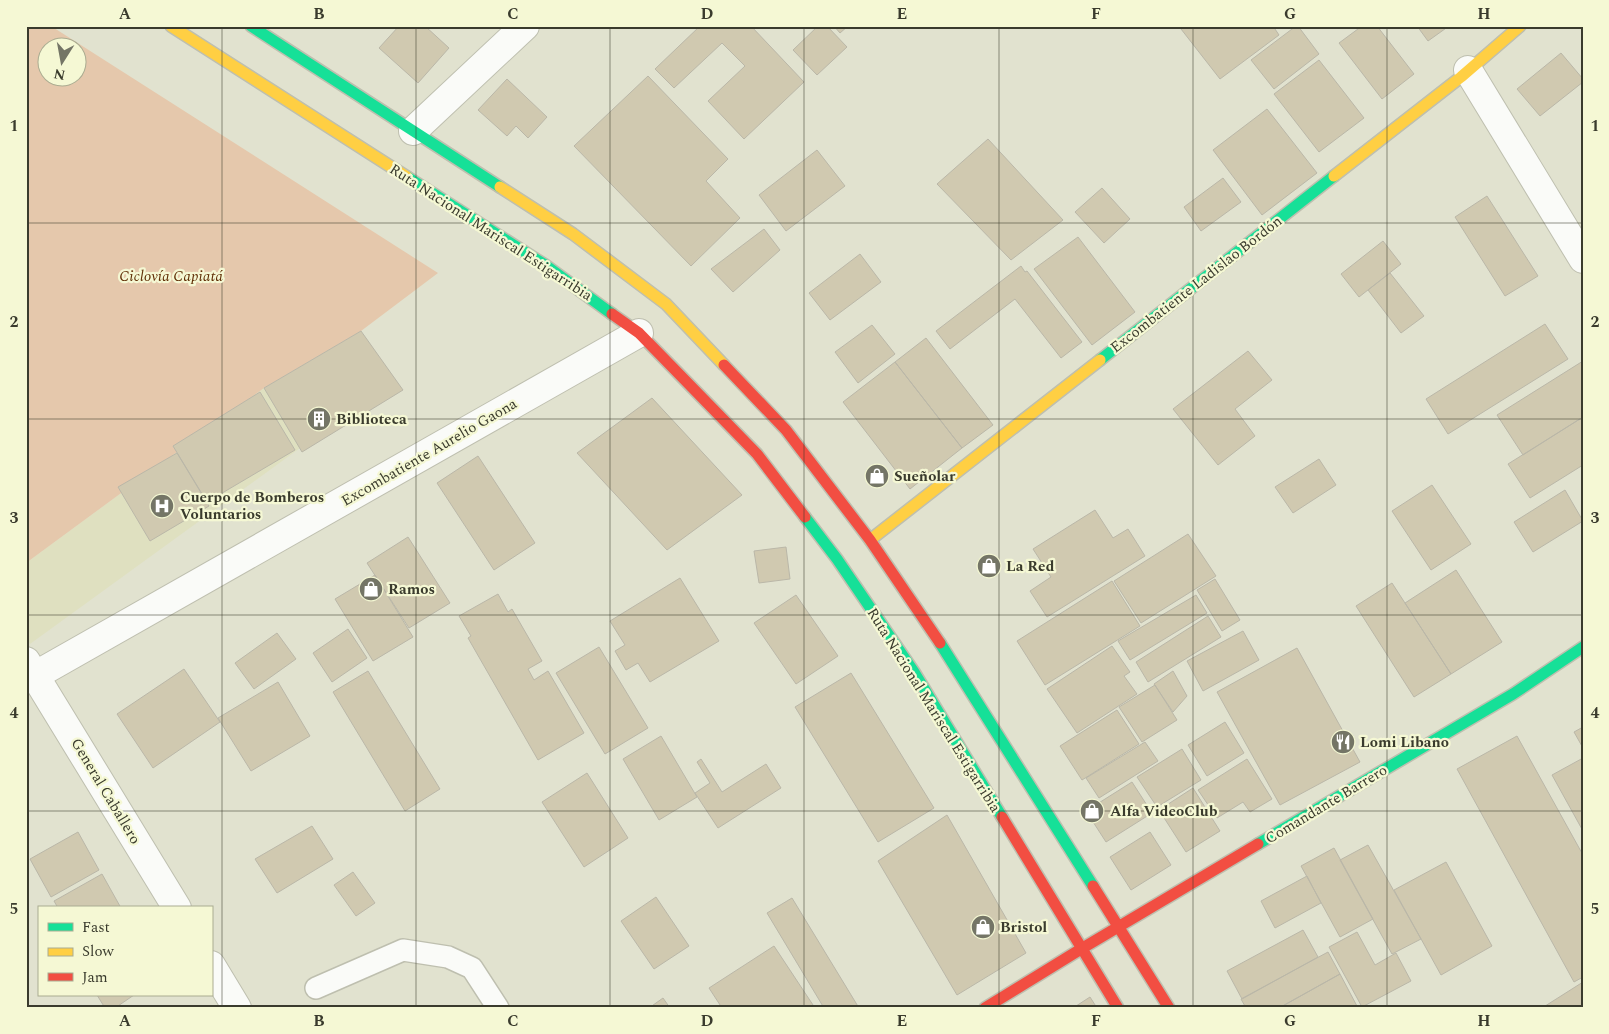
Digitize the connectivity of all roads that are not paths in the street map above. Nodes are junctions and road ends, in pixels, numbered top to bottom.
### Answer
1 (171, 26) edge
2 (252, 26) edge
3 (525, 26) edge
4 (1520, 26) edge
5 (1468, 70) junction
6 (414, 131) junction
7 (1583, 259) edge
8 (639, 333) junction
9 (870, 540) junction
10 (1583, 647) edge
11 (31, 668) edge
12 (176, 906) edge
13 (1118, 927) junction
14 (1081, 949) junction
15 (212, 967) edge
16 (316, 988) dead end
17 (237, 1008) edge
18 (498, 1008) edge
19 (985, 1008) edge
20 (1118, 1008) edge
21 (1169, 1008) edge

1 - 8 main road, Ruta Nacional Mariscal Estigarribia
2 - 6 main road
3 - 6 street
4 - 5 main road, Excombatiente Ladislao Bordón
5 - 7 street
5 - 9 main road, Excombatiente Ladislao Bordón
6 - 9 main road
8 - 11 street, Excombatiente Aurelio Gaona
8 - 14 main road, Ruta Nacional Mariscal Estigarribia
9 - 13 main road
10 - 13 main road, Comandante Barrero
11 - 12 street, General Caballero
13 - 14 main road, Comandante Barrero
13 - 21 main road
14 - 19 main road, Comandante Barrero
14 - 20 main road, Ruta Nacional Mariscal Estigarribia
15 - 17 street
16 - 18 lane

